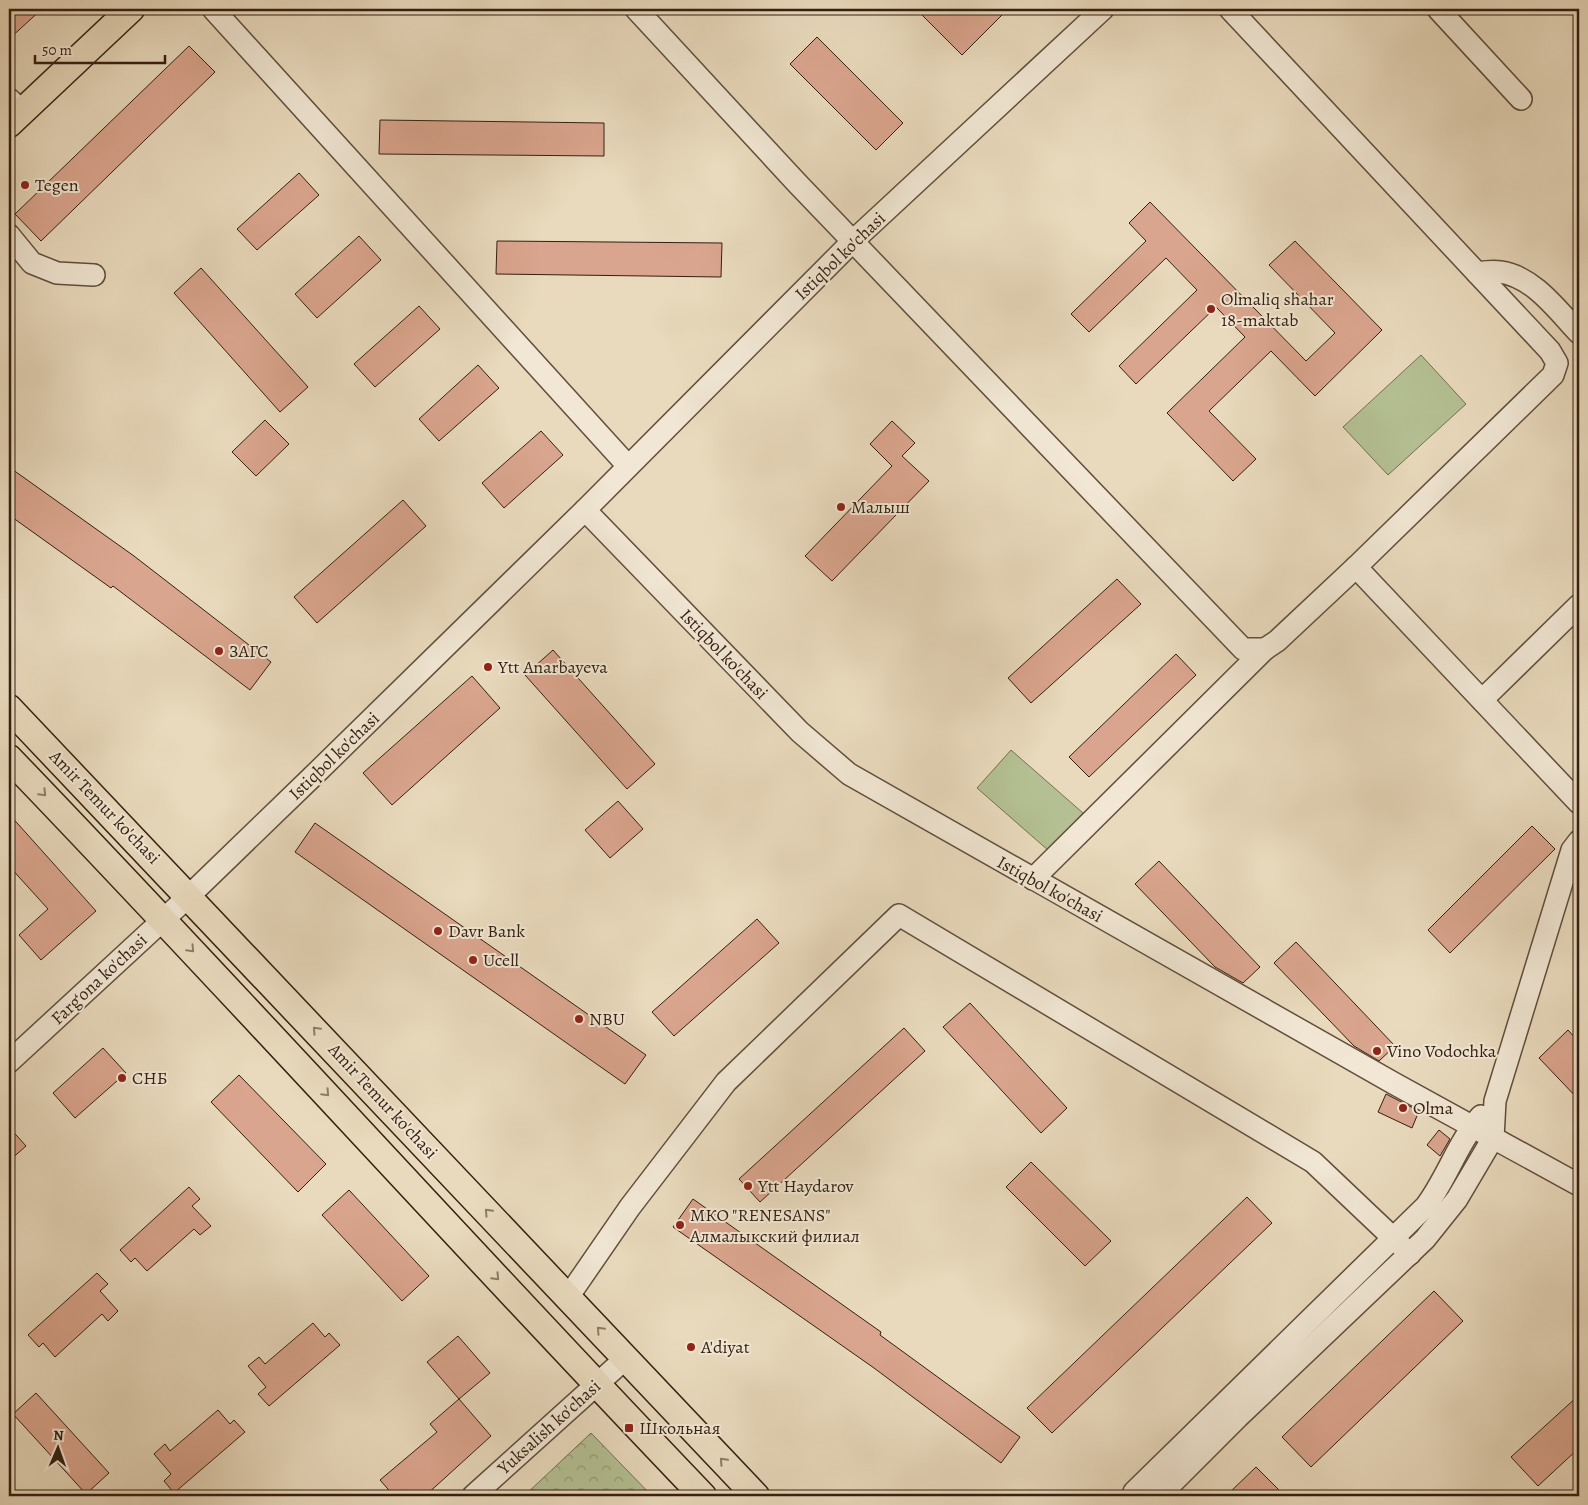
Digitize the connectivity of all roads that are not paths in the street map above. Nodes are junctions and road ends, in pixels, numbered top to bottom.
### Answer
1 (131, 9) edge
2 (213, 9) edge
3 (636, 9) edge
4 (1103, 9) edge
5 (1230, 9) edge
6 (1438, 9) edge
7 (1521, 99) dead end
8 (13, 111) edge
9 (9, 235) edge
10 (853, 241) junction
11 (1477, 273) junction
12 (94, 275) dead end
13 (1579, 333) edge
14 (628, 466) junction
15 (585, 510) junction
16 (1356, 567) junction
17 (1579, 605) edge
18 (1265, 649) junction
19 (1482, 700) junction
20 (9, 708) edge
21 (9, 758) edge
22 (1579, 803) edge
23 (1579, 841) edge
24 (1033, 879) junction
25 (189, 896) junction
26 (164, 919) junction
27 (9, 1062) edge
28 (1495, 1101) junction
29 (1472, 1126) junction
30 (1493, 1138) junction
31 (1579, 1184) edge
32 (1393, 1238) junction
33 (1410, 1254) junction
34 (568, 1296) junction
35 (626, 1358) junction
36 (596, 1385) junction
37 (1134, 1492) dead end
38 (473, 1496) edge
39 (702, 1496) edge
40 (756, 1496) edge
41 (1159, 1496) edge

1 - 8 main road
2 - 14 street
3 - 10 street
4 - 10 street, Istiqbol ko'chasi
5 - 11 street
6 - 7 street
9 - 12 street
10 - 14 street, Istiqbol ko'chasi
10 - 18 street
11 - 13 street
11 - 16 street
14 - 15 street, Istiqbol ko'chasi
15 - 24 street, Istiqbol ko'chasi
15 - 25 street, Istiqbol ko'chasi
16 - 18 street
16 - 19 street
17 - 19 street
18 - 24 street
19 - 22 street
20 - 25 main road, Amir Temur ko'chasi
21 -> 26 main road, Amir Temur ko'chasi
23 - 28 street
24 - 29 street, Istiqbol ko'chasi
25 - 26 street, Farg‘ona ko'chasi
34 -> 25 main road, Amir Temur ko'chasi
26 - 27 street, Farg‘ona ko'chasi
26 -> 36 main road, Amir Temur ko'chasi
28 - 29 street
28 - 30 street
29 - 30 street, Istiqbol ko'chasi
29 - 32 street
30 - 31 street, Istiqbol ko'chasi
30 - 33 street
32 - 33 street
32 - 34 street
32 - 37 street
33 - 41 street
35 -> 34 main road, Amir Temur ko'chasi
35 - 36 street, Yuksalish ko'chasi
40 -> 35 main road, Amir Temur ko'chasi
36 - 38 street, Yuksalish ko'chasi
36 - 39 main road, Amir Temur ko'chasi

